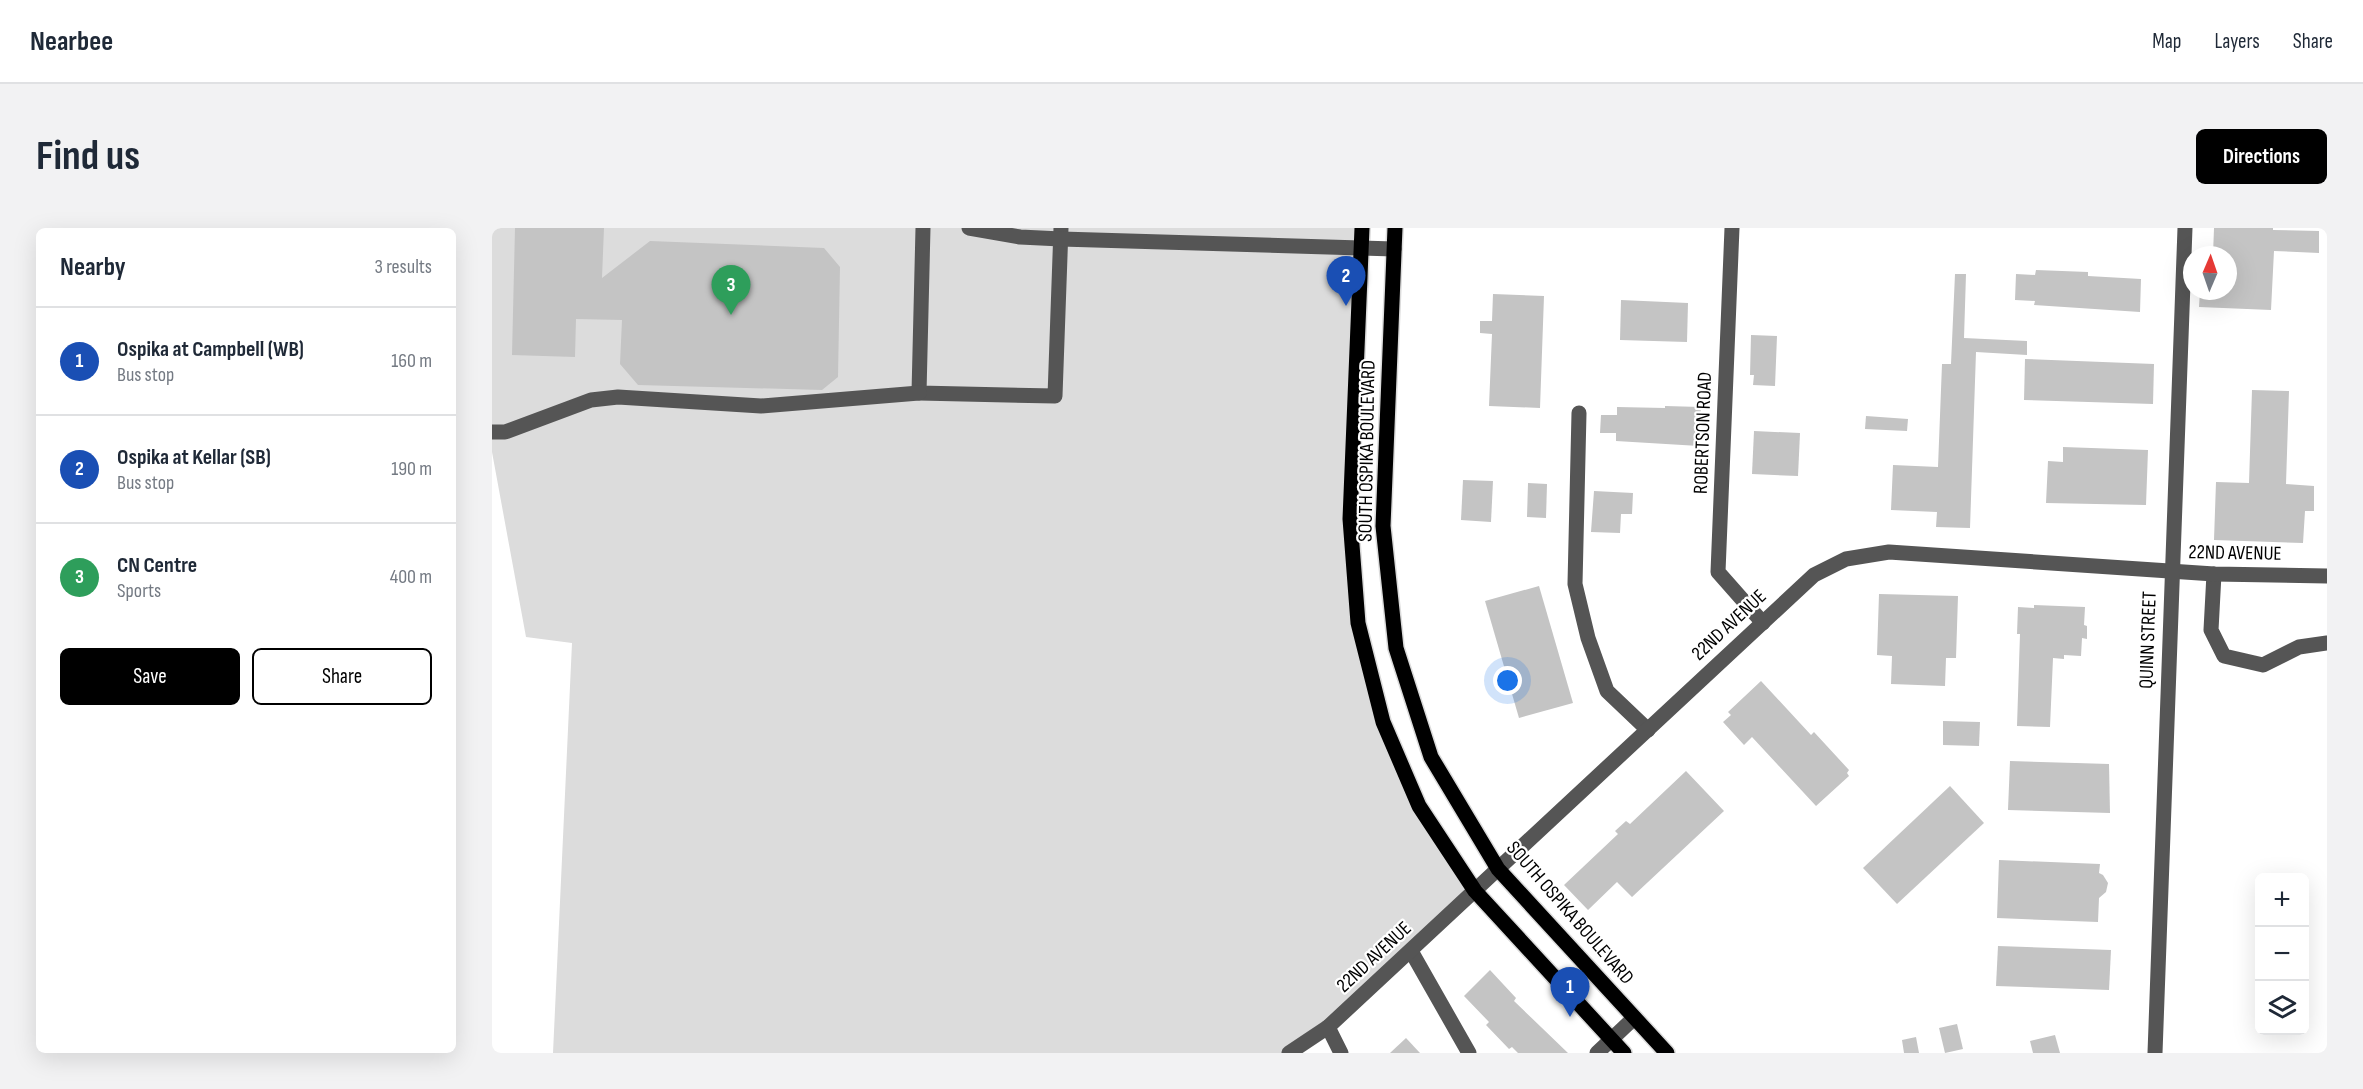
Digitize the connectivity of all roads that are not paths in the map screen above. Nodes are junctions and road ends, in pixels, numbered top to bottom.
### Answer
1 (923, 228) edge
2 (969, 228) edge
3 (1362, 228) edge
4 (1395, 228) edge
5 (1732, 228) edge
6 (2185, 228) edge
7 (1061, 234) edge
8 (1361, 246) junction
9 (1394, 249) junction
10 (919, 393) junction
11 (1579, 413) dead end
12 (492, 432) edge
13 (2171, 572) junction
14 (2214, 574) junction
15 (2327, 576) edge
16 (1763, 623) junction
17 (2327, 643) edge
18 (1648, 730) junction
19 (1498, 869) junction
20 (1475, 891) junction
21 (1411, 951) junction
22 (1634, 1017) junction
23 (1328, 1027) junction
24 (1612, 1040) junction
25 (1289, 1053) edge
26 (1341, 1053) edge
27 (1469, 1053) edge
28 (1598, 1053) edge
29 (1624, 1053) edge
30 (1667, 1053) edge
31 (2155, 1053) edge

1 - 10 street
2 - 7 street
3 - 8 main road, SOUTH OSPIKA BOULEVARD
4 - 9 main road, SOUTH OSPIKA BOULEVARD
5 - 16 street, ROBERTSON ROAD
6 - 13 street, QUINN STREET
7 - 8 street
7 - 10 street
8 - 9 street
8 - 20 main road, SOUTH OSPIKA BOULEVARD
9 - 19 main road, SOUTH OSPIKA BOULEVARD
10 - 12 street
11 - 18 street
13 - 14 street, 22ND AVENUE
13 - 16 street, 22ND AVENUE
13 - 31 street, QUINN STREET
14 - 15 street, 22ND AVENUE
14 - 17 street
16 - 18 street, 22ND AVENUE
18 - 19 street, 22ND AVENUE
19 - 20 street, 22ND AVENUE
19 - 22 main road, SOUTH OSPIKA BOULEVARD
20 - 21 street, 22ND AVENUE
20 - 24 main road, SOUTH OSPIKA BOULEVARD
21 - 23 street, 22ND AVENUE
21 - 27 street
22 - 24 street
22 - 30 main road, SOUTH OSPIKA BOULEVARD
23 - 25 street, 22ND AVENUE
23 - 26 street
24 - 28 street
24 - 29 main road, SOUTH OSPIKA BOULEVARD

